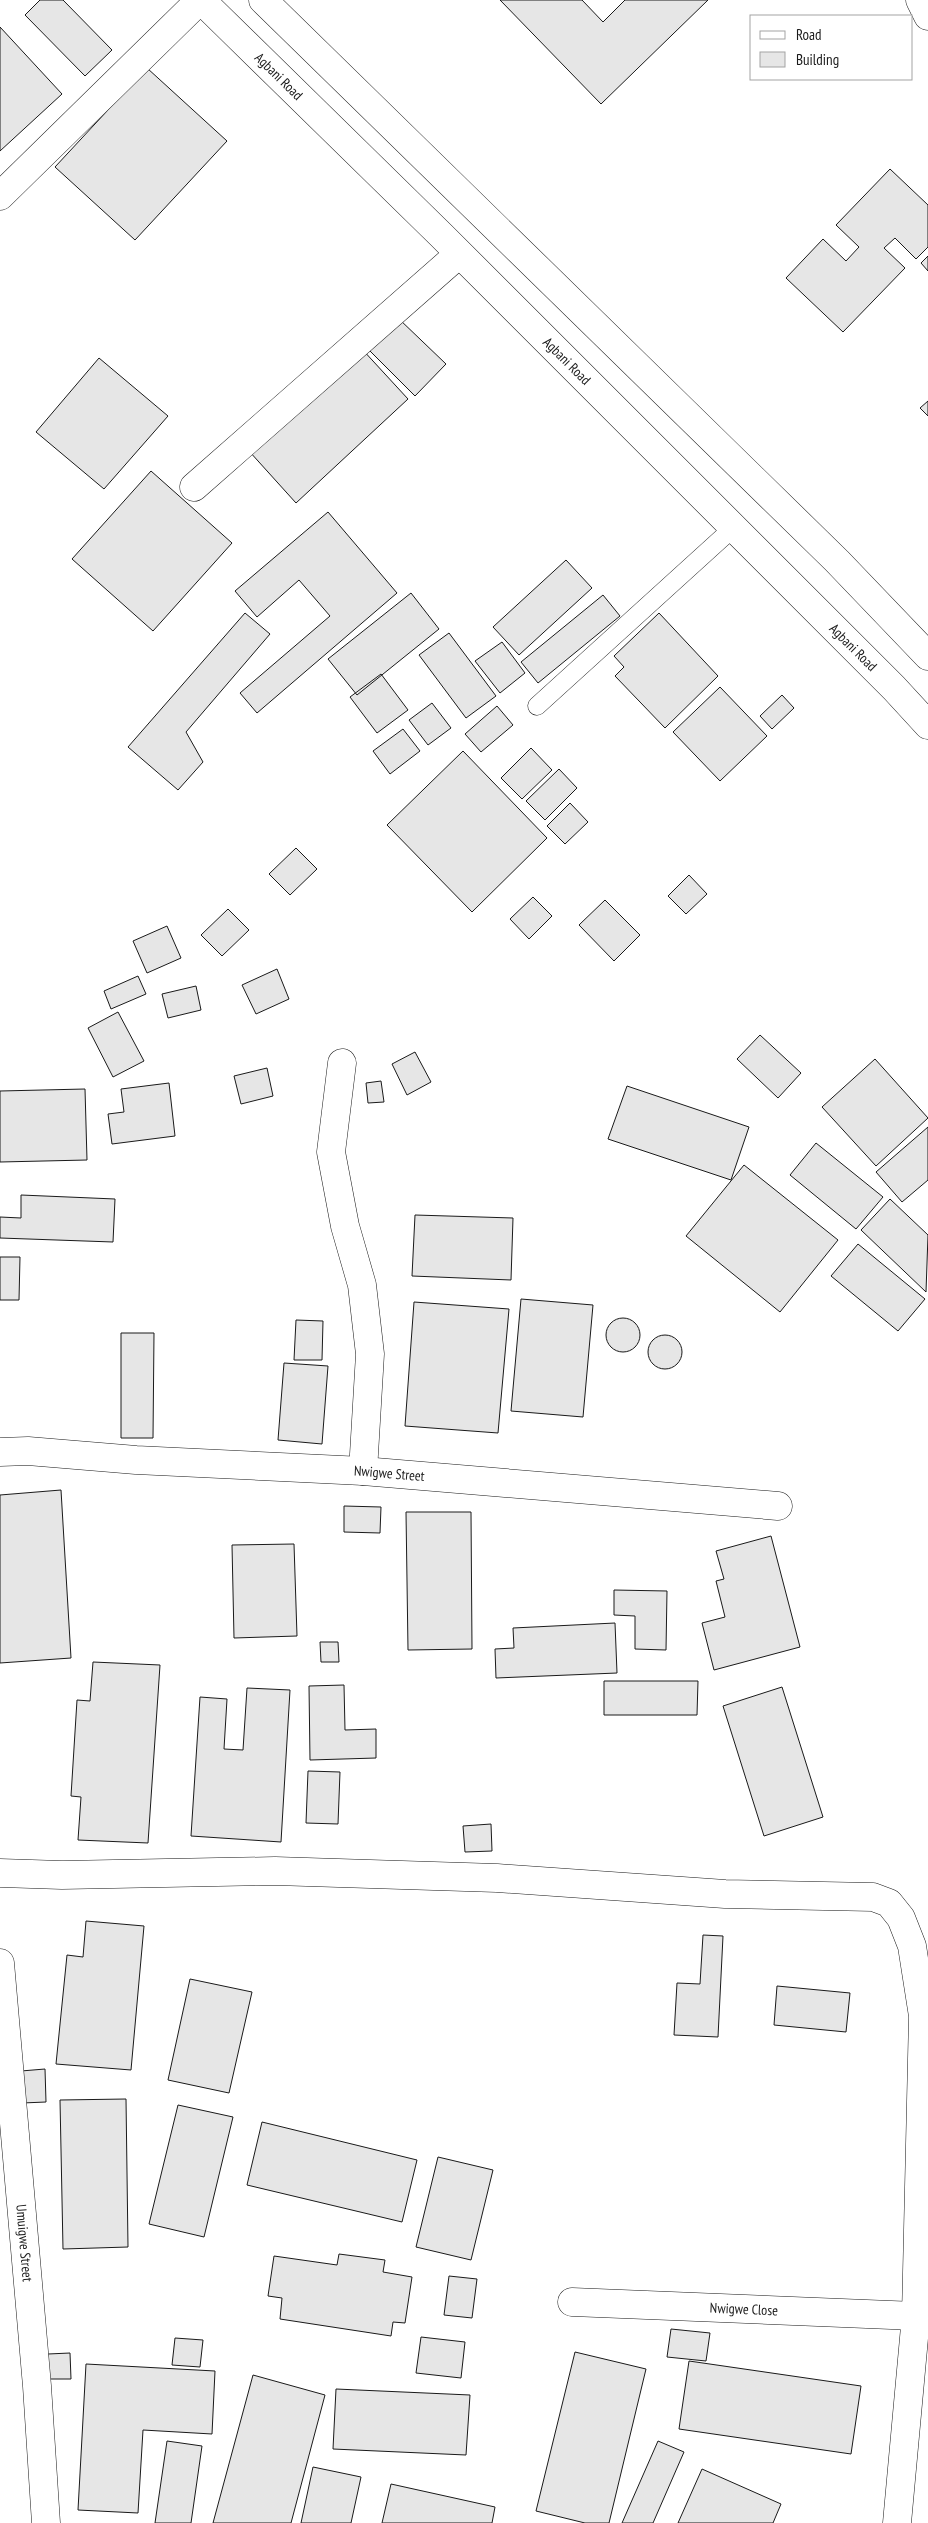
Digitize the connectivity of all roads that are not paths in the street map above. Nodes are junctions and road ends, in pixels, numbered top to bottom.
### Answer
1 (200, 0) edge
2 (263, 0) edge
3 (920, 0) edge
4 (928, 16) edge
5 (0, 196) edge
6 (460, 254) junction
7 (194, 487) dead end
8 (733, 528) junction
9 (928, 656) edge
10 (537, 706) dead end
11 (928, 725) edge
12 (342, 1063) dead end
13 (0, 1452) edge
14 (363, 1471) junction
15 (778, 1506) dead end
16 (0, 1873) edge
17 (0, 1963) edge
18 (925, 2015) edge
19 (9, 2172) edge
20 (572, 2302) dead end
21 (916, 2316) junction
22 (46, 2523) edge
23 (897, 2523) edge

1 - 5 street
1 - 6 street, Agbani Road
2 - 9 street
3 - 4 street
6 - 7 street
6 - 8 street, Agbani Road
8 - 10 lane
8 - 11 street, Agbani Road
12 - 14 street
13 - 14 street, Nwigwe Street
14 - 15 street, Nwigwe Street
16 - 18 street
17 - 19 street, Umuigwe Street
18 - 21 street
19 - 22 street, Umuigwe Street
20 - 21 street, Nwigwe Close
21 - 23 street

